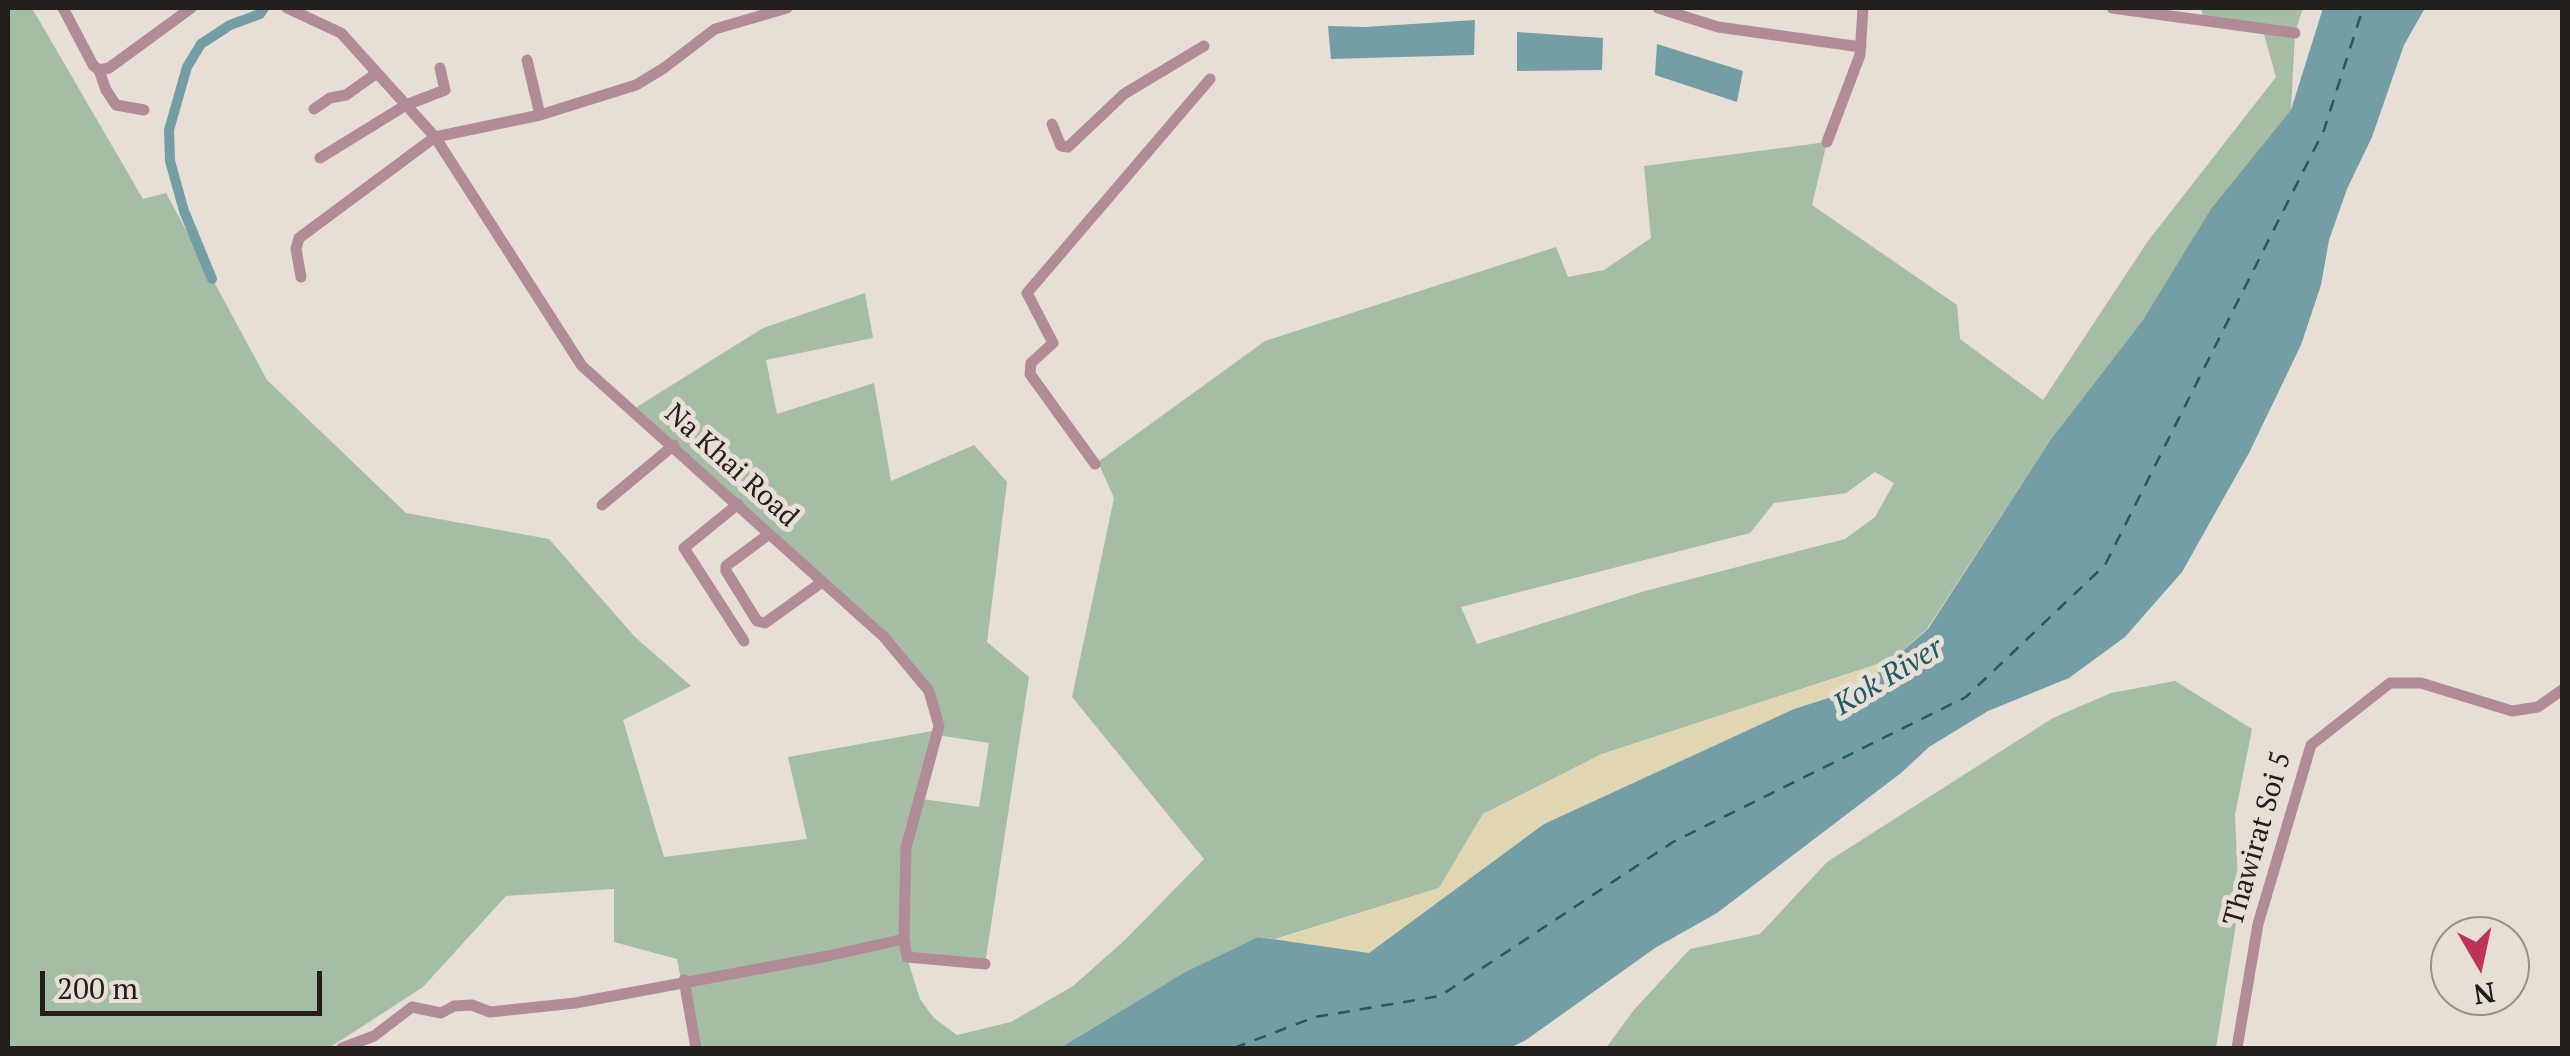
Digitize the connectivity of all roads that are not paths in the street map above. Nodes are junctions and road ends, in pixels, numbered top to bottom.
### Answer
1 (63, 8) edge
2 (191, 8) edge
3 (787, 8) edge
4 (1658, 8) edge
5 (1862, 8) edge
6 (2112, 8) edge
7 (290, 9) edge
8 (2296, 33) dead end
9 (1204, 46) dead end
10 (1861, 47) junction
11 (528, 60) dead end
12 (440, 68) dead end
13 (100, 70) junction
14 (377, 73) junction
15 (1210, 79) dead end
16 (406, 105) junction
17 (144, 110) dead end
18 (314, 110) dead end
19 (540, 115) junction
20 (1052, 124) dead end
21 (435, 137) junction
22 (1827, 142) dead end
23 (320, 158) dead end
24 (301, 277) dead end
25 (674, 445) junction
26 (1094, 464) dead end
27 (738, 504) junction
28 (602, 505) dead end
29 (769, 534) junction
30 (822, 582) junction
31 (744, 641) dead end
32 (2562, 690) edge
33 (904, 939) junction
34 (985, 964) dead end
35 (684, 980) junction
36 (342, 1048) edge
37 (696, 1048) edge
38 (2237, 1048) edge

1 - 13 street
2 - 13 street
3 - 19 street
4 - 10 street
5 - 10 street
6 - 8 street
7 - 14 street, Na Khai Road
9 - 20 street
10 - 22 street
11 - 19 street
12 - 16 street
13 - 17 street
14 - 16 street, Na Khai Road
14 - 18 street
15 - 26 street
16 - 21 street, Na Khai Road
16 - 23 street
19 - 21 street
21 - 24 street
21 - 25 street, Na Khai Road
25 - 27 street, Na Khai Road
25 - 28 street
27 - 29 street, Na Khai Road
27 - 31 street
29 - 30 street, Na Khai Road
29 - 30 street
30 - 33 street, Na Khai Road
32 - 38 street, Thawirat Soi 5
33 - 34 street
33 - 35 street
35 - 36 street
35 - 37 street

